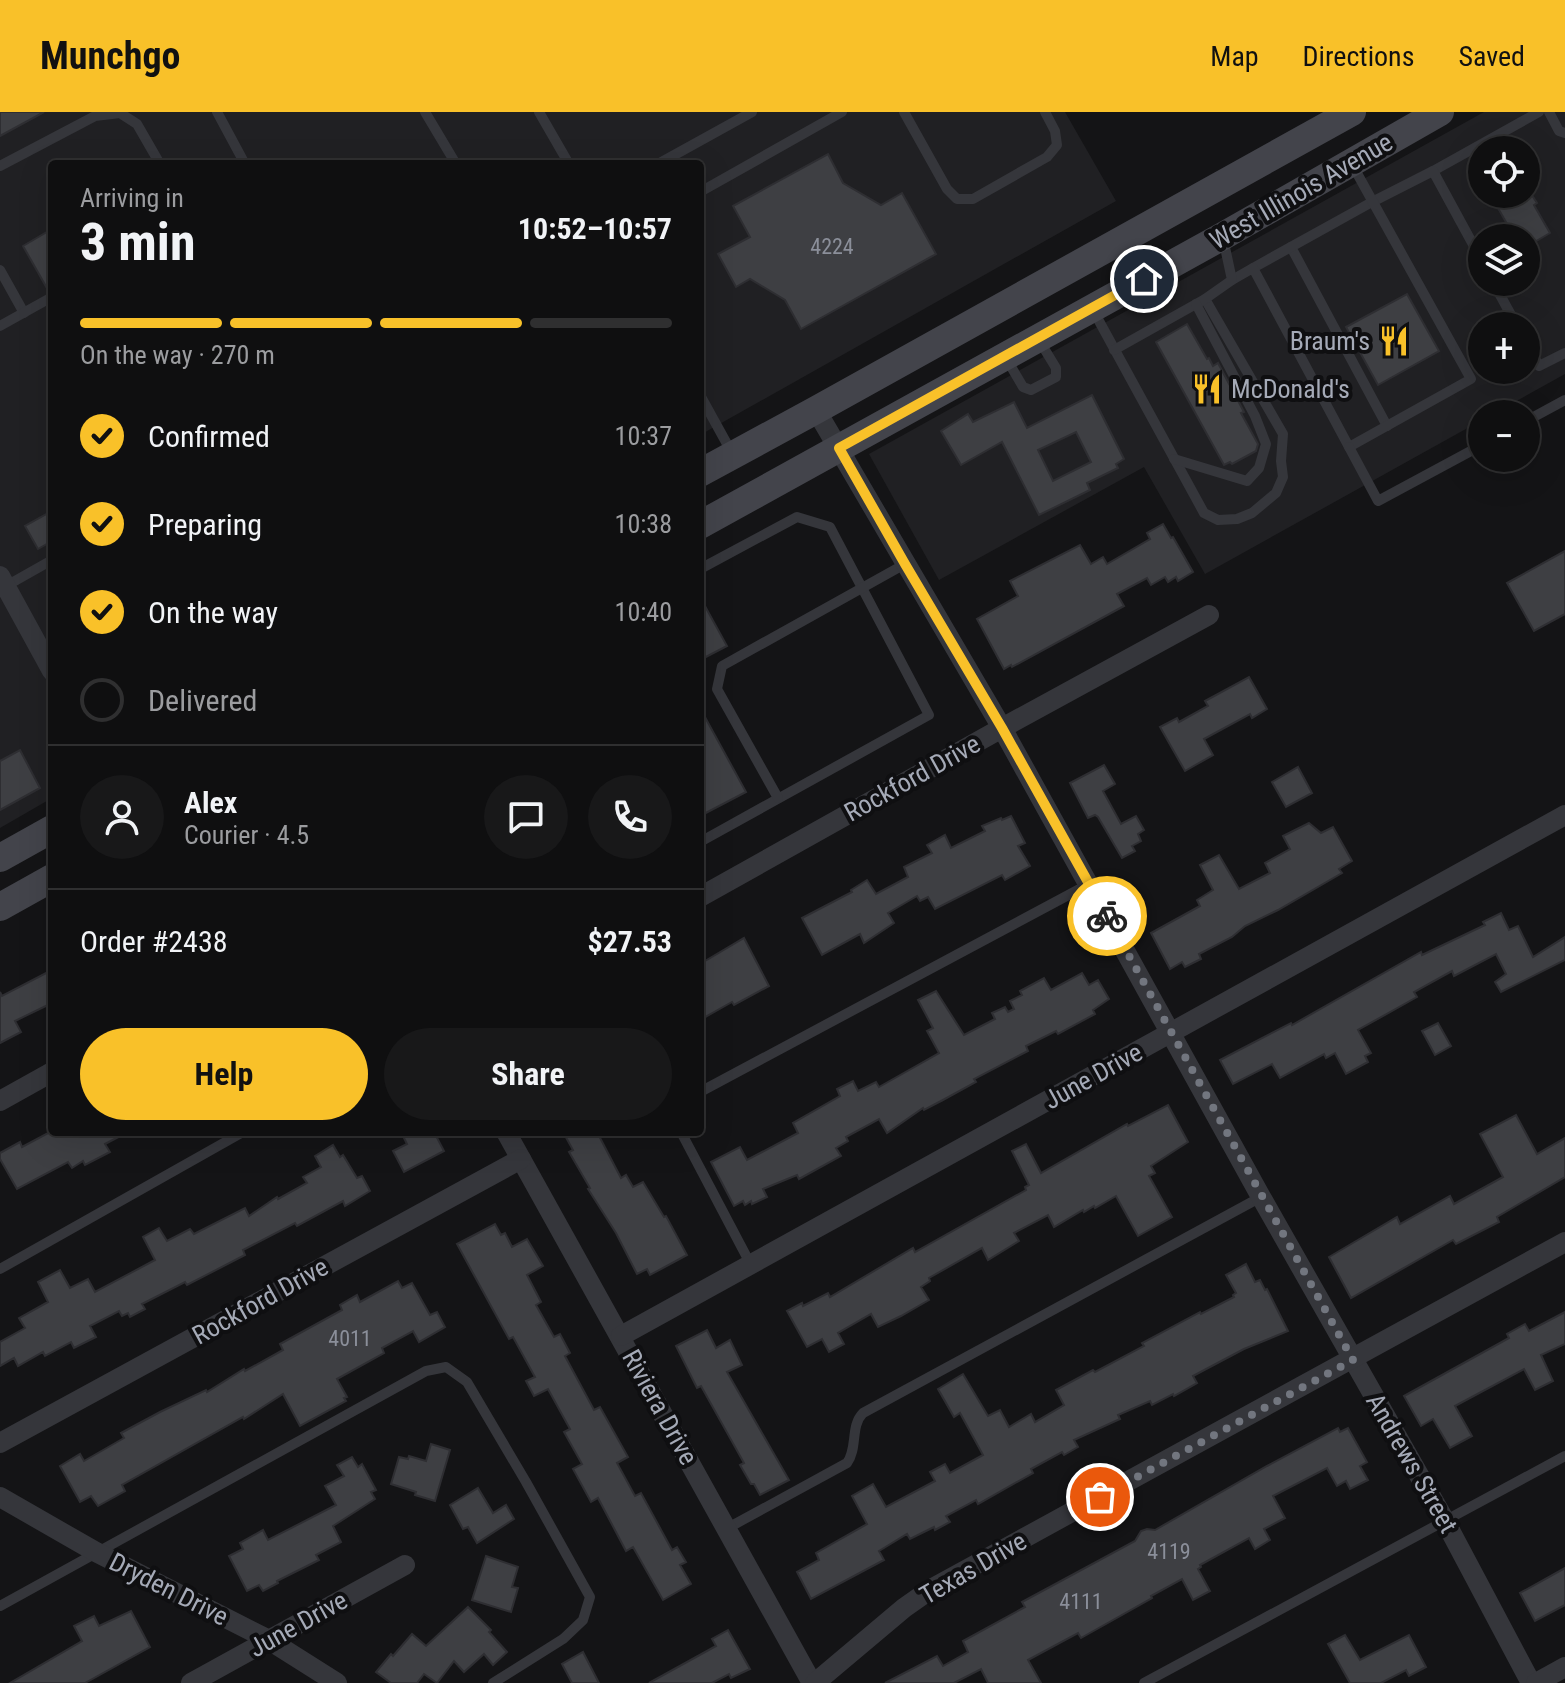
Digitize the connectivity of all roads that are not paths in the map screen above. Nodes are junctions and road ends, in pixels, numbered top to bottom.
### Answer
1 (120, 112) edge
2 (217, 112) edge
3 (425, 112) edge
4 (539, 112) edge
5 (752, 112) edge
6 (842, 112) edge
7 (904, 112) edge
8 (1045, 112) edge
9 (1352, 112) edge
10 (1440, 112) edge
11 (1539, 112) edge
12 (1549, 112) edge
13 (1565, 133) edge
14 (158, 160) edge
15 (243, 160) edge
16 (454, 160) edge
17 (567, 160) edge
18 (665, 160) edge
19 (1351, 163) junction
20 (0, 166) edge
21 (1433, 171) junction
22 (704, 190) edge
23 (1199, 197) junction
24 (1372, 202) junction
25 (1468, 235) edge
26 (1223, 236) junction
27 (1291, 247) junction
28 (1253, 268) junction
29 (0, 270) edge
30 (1232, 280) junction
31 (48, 299) edge
32 (1201, 302) junction
33 (1092, 308) junction
34 (24, 313) junction
35 (0, 326) edge
36 (1038, 338) junction
37 (1114, 350) junction
38 (1565, 353) edge
39 (1005, 356) junction
40 (1540, 366) edge
41 (1565, 400) edge
42 (704, 402) edge
43 (816, 410) junction
44 (1540, 413) edge
45 (1387, 426) junction
46 (1349, 447) junction
47 (839, 448) junction
48 (1468, 453) edge
49 (733, 455) junction
50 (1174, 459) junction
51 (704, 471) edge
52 (755, 494) junction
53 (704, 523) edge
54 (48, 562) edge
55 (905, 564) junction
56 (704, 567) edge
57 (3, 581) edge
58 (863, 588) junction
59 (1209, 615) dead end
60 (48, 664) edge
61 (1002, 728) junction
62 (778, 798) junction
63 (1565, 815) edge
64 (48, 831) edge
65 (704, 840) edge
66 (0, 858) edge
67 (48, 880) edge
68 (1089, 884) junction
69 (704, 893) edge
70 (0, 907) edge
71 (1171, 1033) junction
72 (48, 1074) edge
73 (704, 1090) edge
74 (0, 1101) edge
75 (236, 1136) edge
76 (508, 1136) edge
77 (683, 1136) edge
78 (521, 1159) junction
79 (1261, 1197) junction
80 (1565, 1242) edge
81 (751, 1265) junction
82 (0, 1269) edge
83 (621, 1336) junction
84 (1353, 1360) junction
85 (0, 1443) edge
86 (1565, 1456) edge
87 (0, 1497) edge
88 (1445, 1521) junction
89 (726, 1529) junction
90 (96, 1552) junction
91 (405, 1565) dead end
92 (0, 1606) edge
93 (269, 1640) junction
94 (1565, 1667) edge
95 (191, 1683) edge
96 (337, 1683) edge
97 (493, 1683) edge
98 (814, 1683) edge
99 (1144, 1683) edge
100 (1534, 1683) edge

1 - 14 lane
1 - 20 lane
2 - 15 lane
3 - 16 lane
4 - 17 lane
5 - 18 lane
6 - 22 lane
7 - 8 lane
9 - 23 main road, West Illinois Avenue
10 - 19 main road, West Illinois Avenue
11 - 21 lane
12 - 13 lane
19 - 24 lane
19 - 26 main road, West Illinois Avenue
21 - 24 lane
21 - 25 lane
23 - 26 main road
23 - 43 main road, West Illinois Avenue
24 - 27 lane
24 - 45 lane
26 - 30 lane
26 - 33 main road, West Illinois Avenue
27 - 28 lane
27 - 45 lane
28 - 30 lane
28 - 46 lane
29 - 34 lane
30 - 32 lane
31 - 34 lane
32 - 37 lane
32 - 50 lane
32 - 50 lane
33 - 36 main road, West Illinois Avenue
33 - 37 lane
34 - 35 lane
36 - 39 main road, West Illinois Avenue
36 - 39 lane
37 - 50 lane
38 - 40 lane
39 - 47 main road, West Illinois Avenue
41 - 44 lane
42 - 49 lane
43 - 47 street, Andrews Street
43 - 49 main road, West Illinois Avenue
45 - 46 lane
46 - 48 lane
47 - 52 main road, West Illinois Avenue
47 - 55 street, Andrews Street
49 - 51 main road, West Illinois Avenue
49 - 52 main road
52 - 53 main road, West Illinois Avenue
54 - 57 lane
55 - 58 lane
55 - 61 street, Andrews Street
56 - 58 lane
57 - 60 street
58 - 62 lane
58 - 62 lane
59 - 61 street, Rockford Drive
61 - 68 street, Andrews Street
61 - 69 street, Rockford Drive
62 - 65 lane
63 - 71 street, June Drive
64 - 66 main road
67 - 70 main road
68 - 71 street, Andrews Street
68 - 73 lane
71 - 79 street, Andrews Street
71 - 81 street, June Drive
72 - 74 street
75 - 82 lane
76 - 78 street, Riviera Drive
77 - 81 lane
78 - 83 street, Riviera Drive
78 - 85 street, Rockford Drive
79 - 84 street, Andrews Street
79 - 89 lane
80 - 84 street, Texas Drive
81 - 83 street, June Drive
83 - 89 street, Riviera Drive
84 - 88 street, Andrews Street
84 - 98 street, Texas Drive
86 - 88 lane
87 - 90 street, Dryden Drive
88 - 99 lane
88 - 100 street, Andrews Street
89 - 98 street, Riviera Drive
90 - 92 lane
90 - 93 street, Dryden Drive
90 - 97 lane
91 - 93 street, June Drive
93 - 95 street, June Drive
93 - 96 street, Dryden Drive
94 - 100 street

